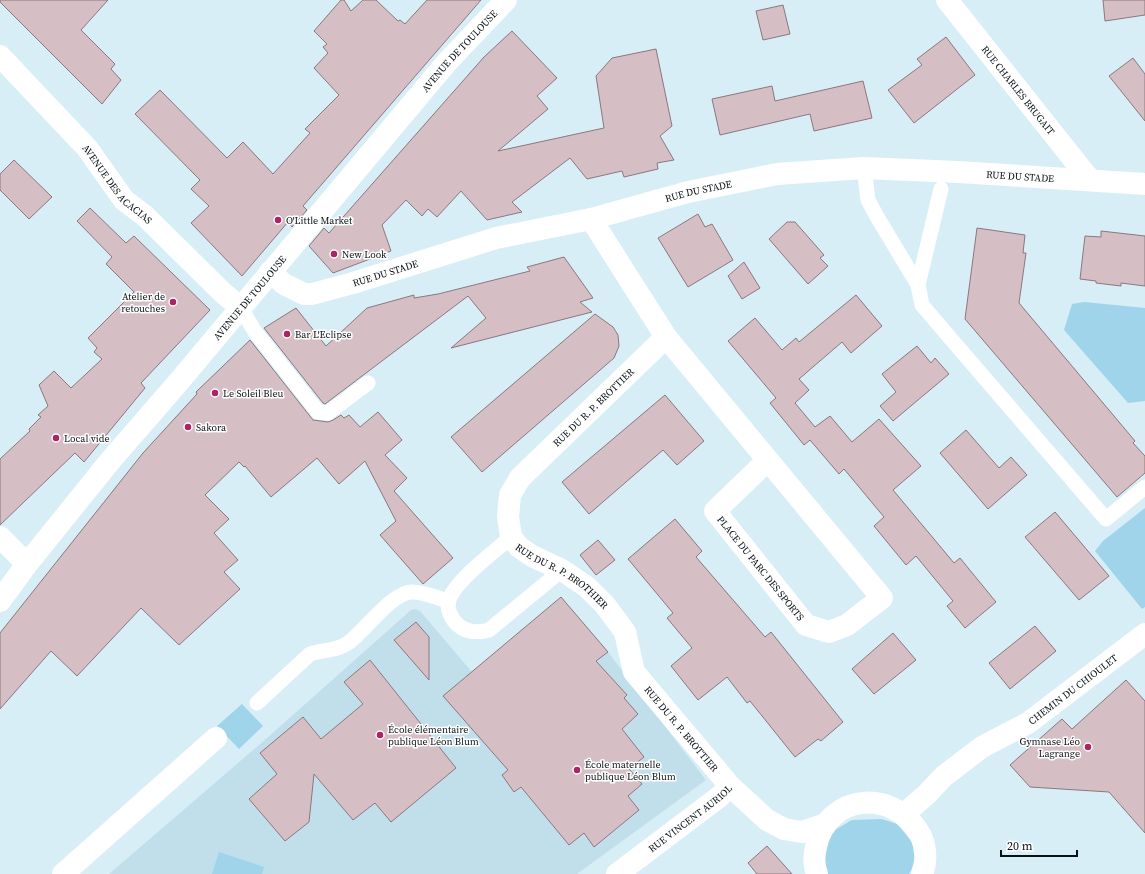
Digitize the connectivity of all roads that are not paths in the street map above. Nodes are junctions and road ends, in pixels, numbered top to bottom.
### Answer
1 (506, 0) edge
2 (947, 0) edge
3 (0, 56) edge
4 (864, 168) junction
5 (1090, 180) junction
6 (1145, 184) edge
7 (941, 189) dead end
8 (591, 218) junction
9 (270, 272) junction
10 (918, 285) junction
11 (240, 307) junction
12 (666, 337) junction
13 (368, 383) dead end
14 (767, 461) junction
15 (520, 478) joint
16 (1145, 487) edge
17 (511, 536) junction
18 (0, 537) edge
19 (27, 564) junction
20 (562, 570) junction
21 (0, 601) edge
22 (448, 601) junction
23 (1145, 634) edge
24 (634, 672) joint
25 (257, 704) dead end
26 (216, 738) dead end
27 (730, 786) junction
28 (904, 814) junction
29 (826, 824) junction
30 (929, 872) edge
31 (63, 874) edge
32 (618, 874) edge
33 (817, 874) edge

1 - 9 street, AVENUE DE TOULOUSE
2 - 5 street, RUE CHARLES BRUGAIT
3 - 11 street, AVENUE DES ACACIAS
4 - 5 street, RUE DU STADE
4 - 8 street, RUE DU STADE
4 - 10 lane
5 - 6 street, RUE DU STADE
7 - 10 lane
8 - 9 street, RUE DU STADE
8 - 12 street, PLACE DU PARC DES SPORTS
9 - 11 street, AVENUE DE TOULOUSE
10 - 16 lane
11 - 13 lane
11 - 19 street, AVENUE DE TOULOUSE
12 - 14 street, PLACE DU PARC DES SPORTS
12 - 15 street, RUE DU R. P. BROTTIER
14 - 14 street, PLACE DU PARC DES SPORTS
15 - 17 street, RUE DU R. P. BROTHIER
17 - 20 street, RUE DU R. P. BROTHIER
17 - 22 lane
18 - 19 street
19 - 21 street, AVENUE DE TOULOUSE
20 - 22 lane
20 - 24 street, RUE DU R. P. BROTHIER
22 - 25 lane
23 - 28 street, CHEMIN DU CHIOULET
24 - 27 street, RUE DU R. P. BROTTIER
26 - 31 street
27 - 29 street, RUE VINCENT AURIOL
27 - 32 street, RUE VINCENT AURIOL
28 - 29 street
28 - 30 street
29 - 33 street

